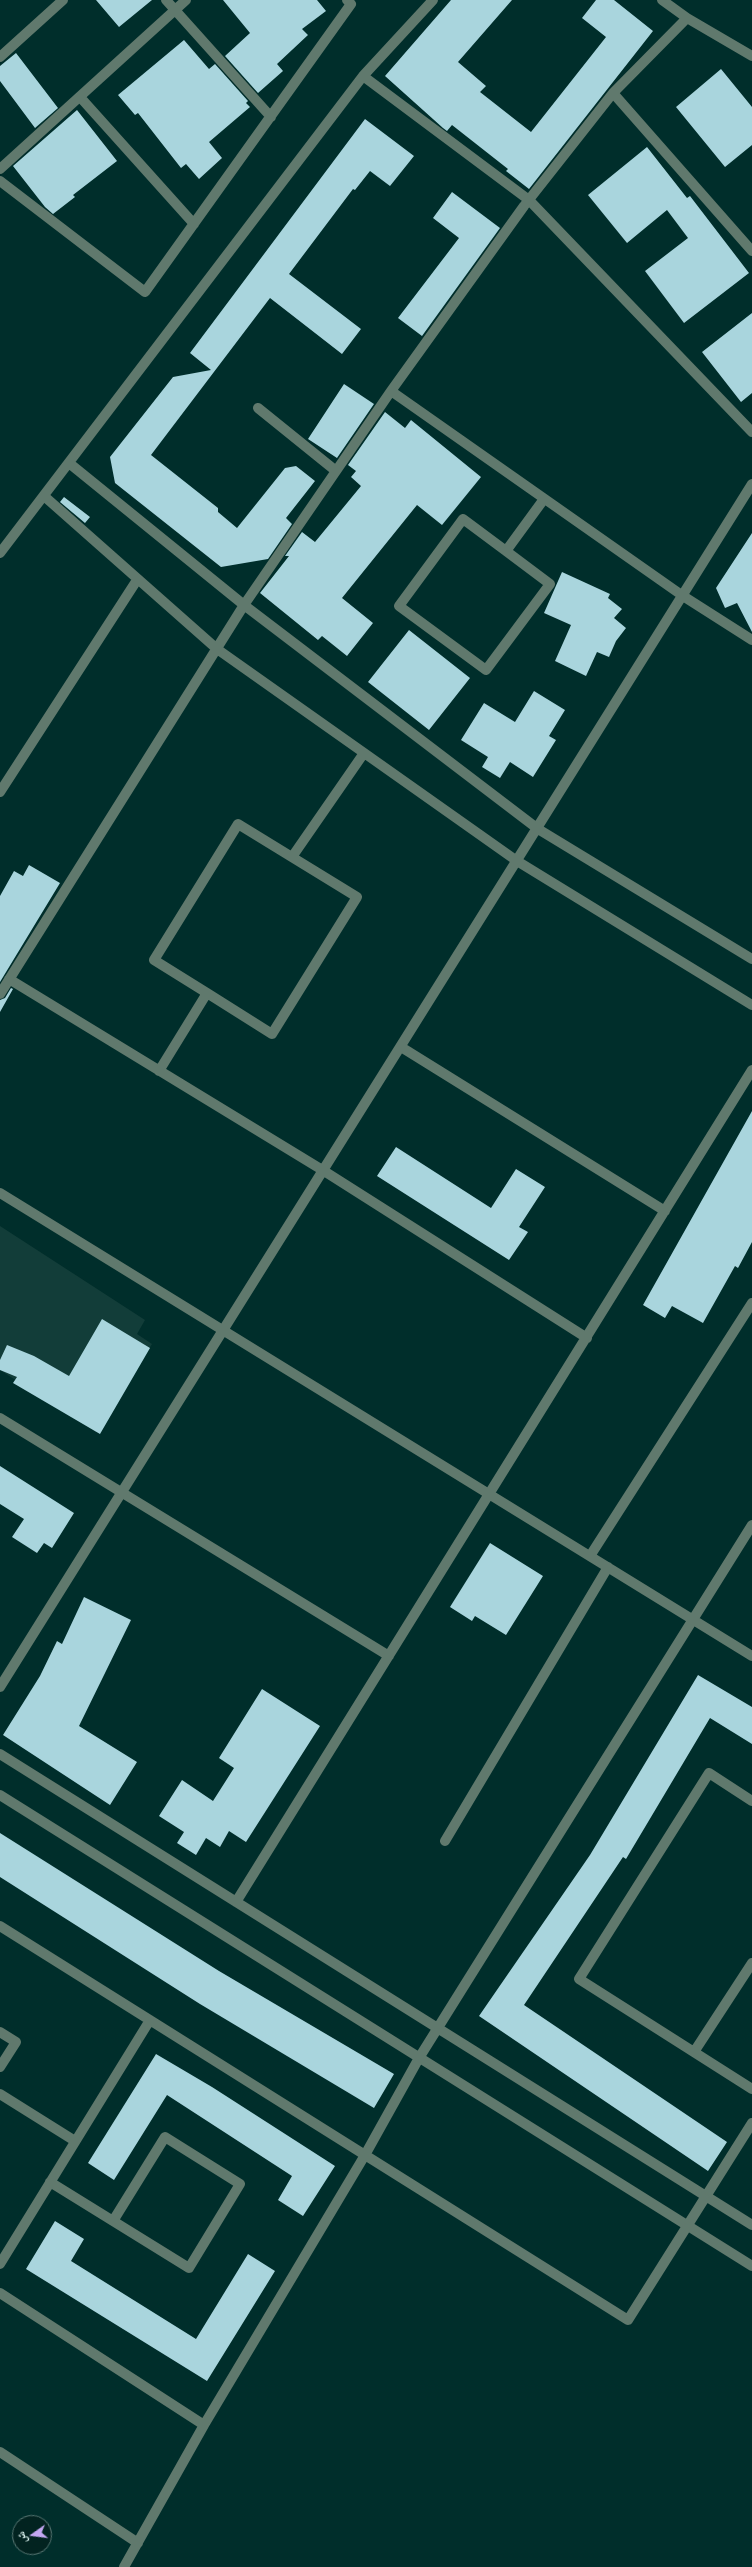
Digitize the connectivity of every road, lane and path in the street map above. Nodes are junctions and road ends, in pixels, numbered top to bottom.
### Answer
1 (63, 0) edge
2 (166, 0) edge
3 (186, 0) edge
4 (347, 0) edge
5 (433, 0) edge
6 (662, 0) edge
7 (175, 10) junction
8 (687, 18) junction
9 (752, 56) edge
10 (0, 58) edge
11 (363, 76) junction
12 (613, 93) junction
13 (80, 97) junction
14 (271, 117) junction
15 (0, 169) edge
16 (0, 181) edge
17 (529, 200) junction
18 (194, 224) junction
19 (752, 251) edge
20 (391, 391) junction
21 (258, 408) dead end
22 (752, 432) edge
23 (69, 463) junction
24 (336, 471) junction
25 (752, 484) edge
26 (44, 496) junction
27 (544, 499) junction
28 (506, 551) junction
29 (0, 553) edge
30 (137, 580) junction
31 (682, 596) junction
32 (244, 605) junction
33 (752, 640) edge
34 (217, 649) junction
35 (364, 753) junction
36 (0, 792) edge
37 (538, 829) junction
38 (292, 858) junction
39 (518, 861) junction
40 (752, 959) edge
41 (9, 979) junction
42 (207, 993) junction
43 (0, 994) edge
44 (752, 1005) edge
45 (402, 1047) junction
46 (752, 1070) edge
47 (159, 1071) junction
48 (324, 1171) junction
49 (0, 1193) edge
50 (665, 1211) junction
51 (752, 1302) edge
52 (223, 1331) junction
53 (587, 1338) junction
54 (0, 1418) edge
55 (121, 1493) junction
56 (490, 1495) junction
57 (752, 1525) edge
58 (590, 1556) junction
59 (608, 1567) junction
60 (694, 1620) junction
61 (389, 1656) junction
62 (752, 1656) edge
63 (0, 1687) edge
64 (0, 1754) edge
65 (0, 1795) edge
66 (752, 1801) edge
67 (445, 1841) dead end
68 (236, 1902) junction
69 (0, 1926) edge
70 (752, 1963) edge
71 (150, 2020) junction
72 (438, 2028) junction
73 (0, 2032) edge
74 (694, 2052) junction
75 (419, 2058) junction
76 (0, 2067) edge
77 (752, 2090) edge
78 (0, 2094) edge
79 (752, 2123) edge
80 (75, 2141) junction
81 (365, 2155) junction
82 (50, 2182) junction
83 (707, 2197) junction
84 (113, 2221) junction
85 (752, 2225) edge
86 (687, 2226) junction
87 (0, 2264) edge
88 (752, 2266) edge
89 (0, 2293) edge
90 (204, 2425) junction
91 (0, 2452) edge
92 (138, 2543) junction
93 (124, 2567) edge

1 - 10 street
2 - 7 street
3 - 7 street
4 - 14 street
5 - 11 street
6 - 8 street
7 - 13 street
7 - 14 street
8 - 9 street
8 - 12 street
11 - 17 street
11 - 23 street
12 - 17 street
12 - 19 street
13 - 15 street
13 - 18 street
14 - 18 street
16 - 18 street
17 - 20 street
17 - 22 street
20 - 24 street
20 - 27 street
21 - 24 street
23 - 26 street
23 - 32 street
24 - 32 street
25 - 31 street
26 - 29 street
26 - 30 street
27 - 28 street
27 - 31 street
28 - 28 street
30 - 34 street
30 - 36 street
31 - 33 street
31 - 37 street
32 - 34 street
32 - 37 street
34 - 35 street
34 - 41 street
35 - 38 street
35 - 39 street
37 - 39 street
37 - 40 street
38 - 42 street
38 - 42 street
39 - 44 street
39 - 45 street
41 - 43 street
41 - 47 street
42 - 47 street
45 - 48 street
45 - 50 street
46 - 50 street
47 - 48 street
48 - 52 street
48 - 53 street
49 - 52 street
50 - 53 street
51 - 58 street
52 - 55 street
52 - 56 street
53 - 56 street
54 - 55 street
55 - 61 street
55 - 63 street
56 - 58 street
56 - 61 street
57 - 60 street
58 - 59 street
59 - 60 street
59 - 67 street
60 - 62 street
60 - 72 street
61 - 68 street
64 - 68 street
65 - 75 street
66 - 74 street
68 - 72 street
69 - 71 street
70 - 74 street
71 - 80 street
71 - 81 street
72 - 75 street
72 - 83 street
73 - 76 street
74 - 77 street
75 - 81 street
75 - 86 street
78 - 80 street
79 - 83 street
80 - 82 street
81 - 86 street
81 - 90 street
82 - 84 street
82 - 87 street
83 - 85 street
83 - 86 street
84 - 84 street
86 - 88 street
89 - 90 street
90 - 92 street
91 - 92 street
92 - 93 street

